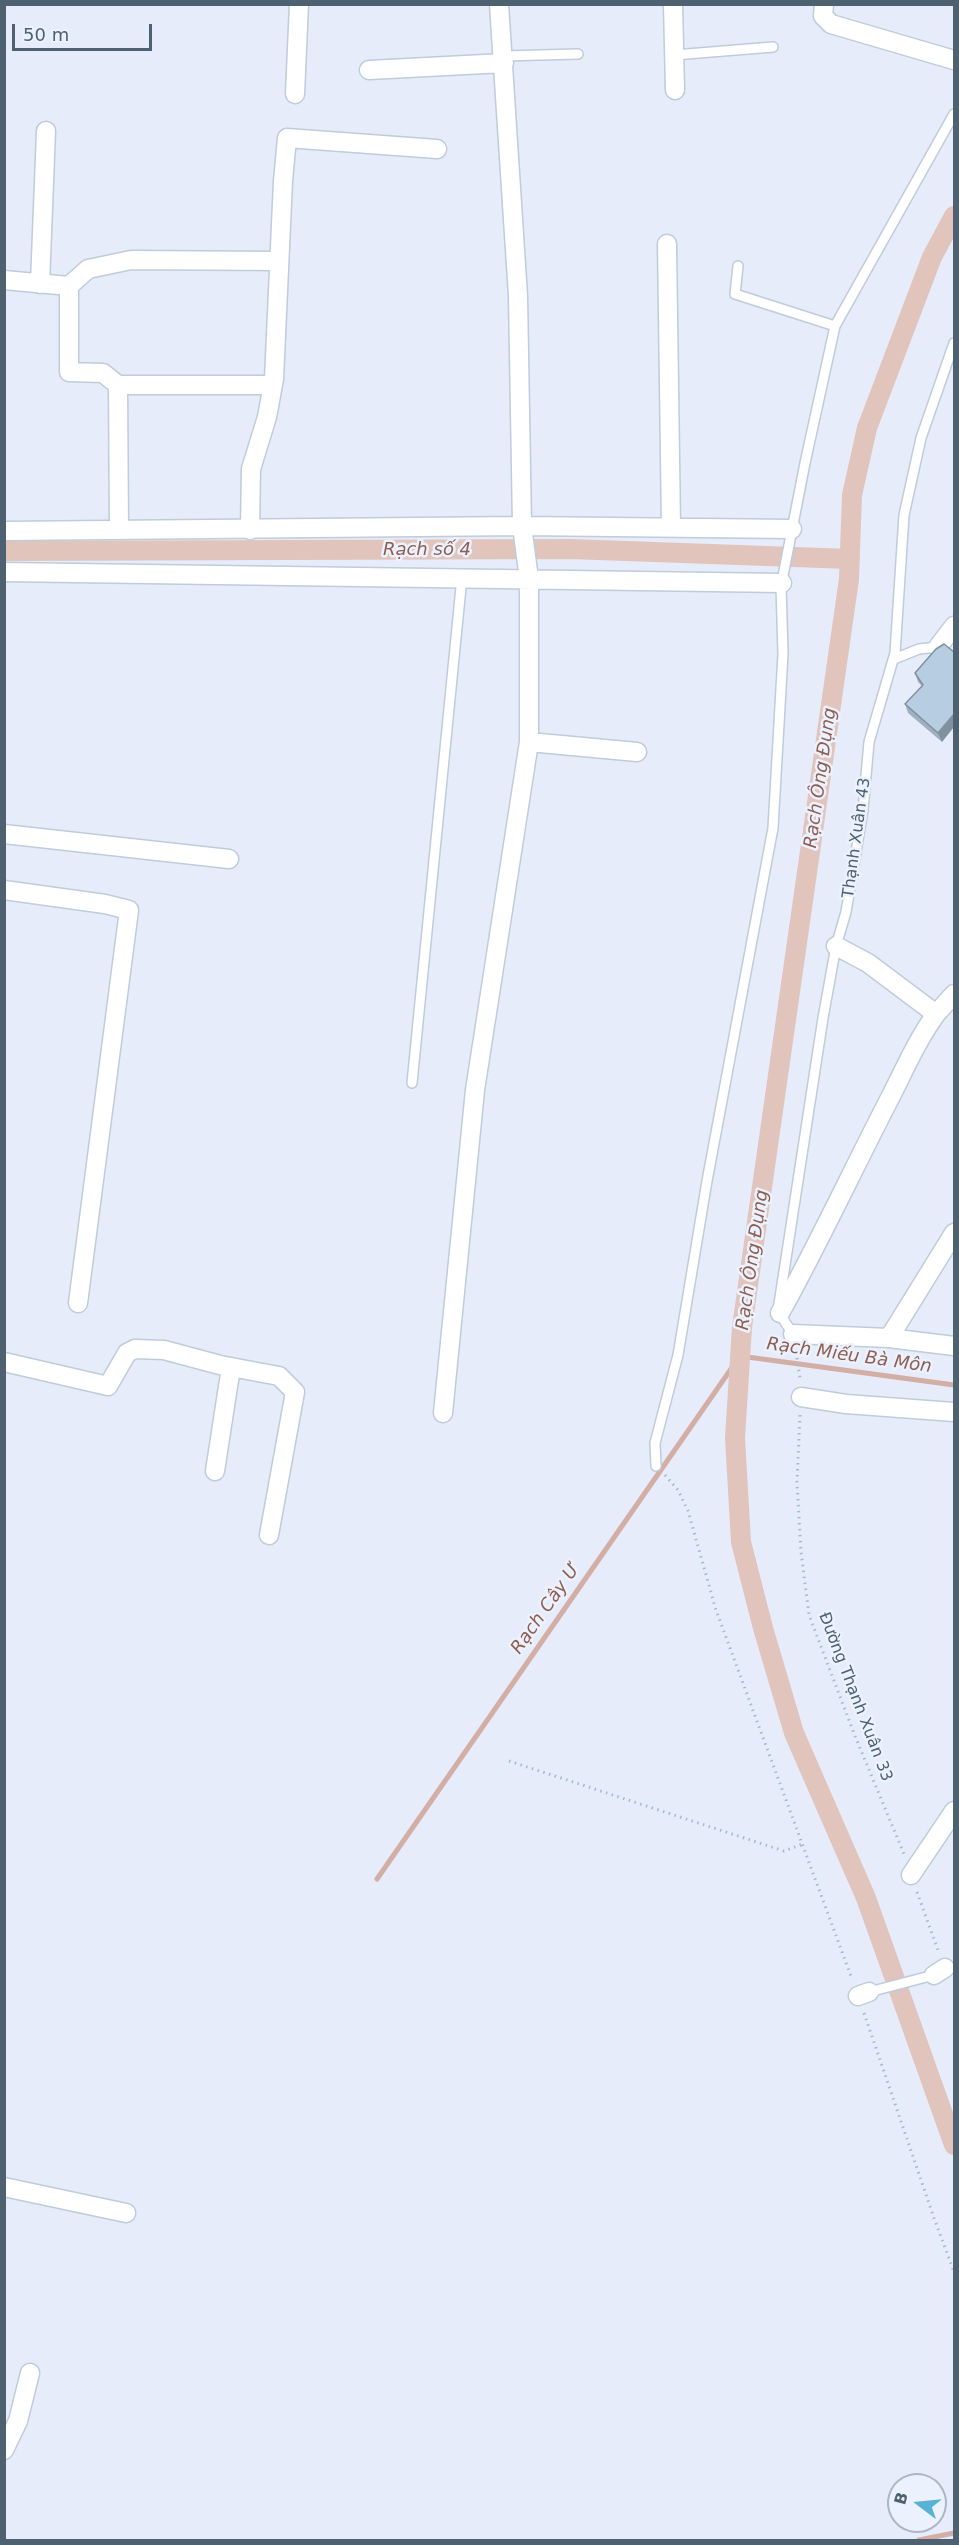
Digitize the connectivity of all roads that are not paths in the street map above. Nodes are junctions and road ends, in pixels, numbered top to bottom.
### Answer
1 (299, 4) edge
2 (499, 4) edge
3 (673, 4) edge
4 (824, 4) edge
5 (773, 47) dead end
6 (578, 54) dead end
7 (674, 55) junction
8 (503, 59) junction
9 (954, 60) edge
10 (369, 70) dead end
11 (675, 90) dead end
12 (295, 94) dead end
13 (954, 114) edge
14 (46, 131) dead end
15 (437, 149) dead end
16 (667, 244) dead end
17 (279, 261) junction
18 (738, 266) dead end
19 (4, 280) edge
20 (40, 284) junction
21 (69, 286) junction
22 (836, 326) junction
23 (954, 343) edge
24 (118, 385) junction
25 (273, 385) junction
26 (522, 527) junction
27 (671, 527) junction
28 (119, 530) junction
29 (250, 530) junction
30 (792, 530) junction
31 (4, 531) edge
32 (4, 572) edge
33 (462, 577) junction
34 (529, 578) junction
35 (782, 582) junction
36 (954, 626) edge
37 (938, 647) joint
38 (894, 658) junction
39 (529, 742) junction
40 (637, 752) dead end
41 (4, 834) edge
42 (229, 859) dead end
43 (4, 890) edge
44 (836, 946) junction
45 (954, 994) edge
46 (936, 1014) junction
47 (412, 1083) dead end
48 (954, 1233) edge
49 (78, 1304) dead end
50 (780, 1313) junction
51 (794, 1338) joint
52 (889, 1338) junction
53 (954, 1346) edge
54 (4, 1362) edge
55 (231, 1367) junction
56 (801, 1393) road end
57 (954, 1412) edge
58 (443, 1413) dead end
59 (656, 1466) road end
60 (215, 1471) dead end
61 (268, 1535) dead end
62 (954, 1813) edge
63 (911, 1875) road end
64 (940, 1971) road end
65 (863, 1994) road end
66 (4, 2187) edge
67 (126, 2213) dead end
68 (30, 2373) dead end
69 (4, 2450) edge

1 - 12 street
2 - 8 street
3 - 7 street
4 - 9 street
5 - 7 lane
6 - 8 lane
7 - 11 street
8 - 10 street
8 - 26 street
13 - 22 lane
14 - 20 street
15 - 17 street
16 - 27 street
17 - 21 street
17 - 25 street
18 - 22 lane
19 - 20 street
20 - 21 street
21 - 24 street
22 - 30 lane
23 - 38 lane, Thạnh Xuân 43
24 - 25 street
24 - 28 street
25 - 29 street
26 - 27 street
26 - 29 street
26 - 34 street
27 - 30 street
28 - 29 street
28 - 31 street
30 - 35 lane
32 - 33 street
33 - 34 street
33 - 47 lane
34 - 35 street
34 - 39 street
35 - 59 lane
36 - 37 street
37 - 38 lane
38 - 44 lane, Thạnh Xuân 43
39 - 40 street
39 - 58 street
41 - 42 street
43 - 49 street
44 - 46 street
44 - 50 lane, Thạnh Xuân 43
45 - 46 street
46 - 50 street
48 - 52 street
50 - 51 lane
51 - 52 street
52 - 53 street
54 - 55 street
55 - 60 street
55 - 61 street
56 - 57 street
62 - 63 street
64 - 65 lane
66 - 67 street
68 - 69 street

